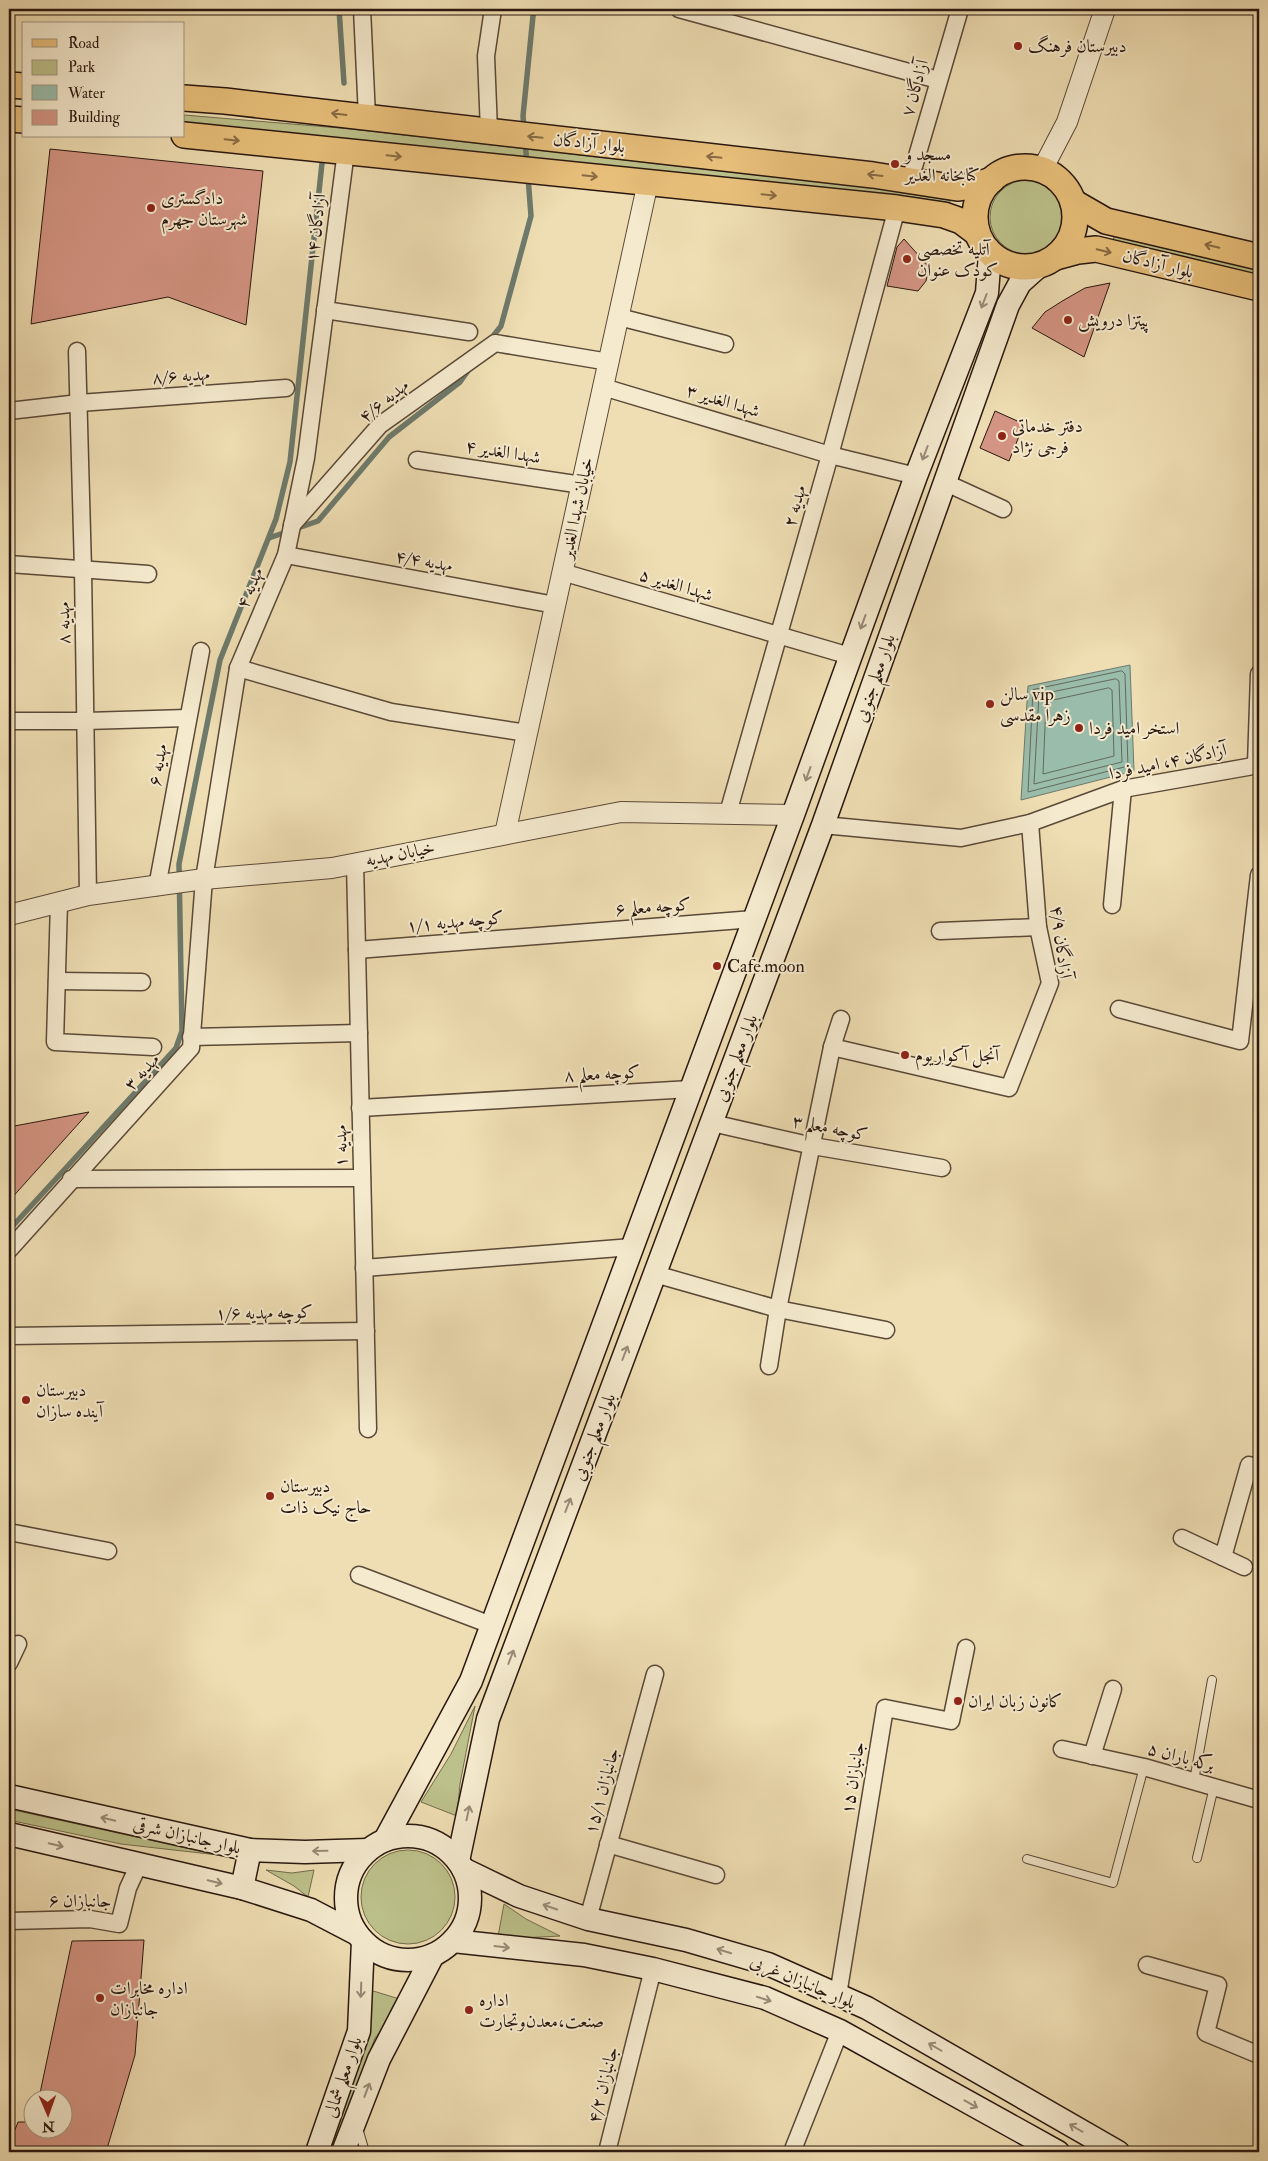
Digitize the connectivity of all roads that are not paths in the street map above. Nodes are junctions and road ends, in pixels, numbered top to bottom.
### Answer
1 (362, 9) edge
2 (493, 9) edge
3 (679, 9) edge
4 (960, 9) edge
5 (1105, 9) edge
6 (938, 80) junction
7 (9, 85) edge
8 (22, 86) edge
9 (185, 98) edge
10 (367, 117) junction
11 (9, 119) edge
12 (22, 120) edge
13 (489, 131) junction
14 (185, 135) edge
15 (346, 151) junction
16 (1042, 170) junction
17 (910, 180) junction
18 (992, 180) junction
19 (648, 182) junction
20 (1073, 202) junction
21 (897, 208) junction
22 (983, 243) junction
23 (1259, 257) edge
24 (1048, 262) junction
25 (1259, 288) edge
26 (325, 310) junction
27 (619, 317) junction
28 (469, 332) dead end
29 (725, 344) dead end
30 (77, 351) dead end
31 (609, 362) junction
32 (604, 387) junction
33 (286, 388) dead end
34 (79, 403) junction
35 (9, 411) edge
36 (830, 455) junction
37 (417, 460) dead end
38 (916, 476) junction
39 (944, 482) junction
40 (582, 485) junction
41 (1003, 509) dead end
42 (290, 526) junction
43 (286, 556) junction
44 (9, 564) edge
45 (83, 570) junction
46 (562, 572) junction
47 (148, 574) dead end
48 (873, 594) junction
49 (902, 603) junction
50 (555, 605) junction
51 (778, 636) junction
52 (201, 651) dead end
53 (850, 656) junction
54 (238, 668) junction
55 (1259, 674) edge
56 (187, 718) junction
57 (9, 721) edge
58 (86, 721) junction
59 (527, 733) junction
60 (1258, 765) edge
61 (1123, 789) junction
62 (728, 813) junction
63 (793, 815) junction
64 (1030, 823) junction
65 (823, 825) junction
66 (505, 834) junction
67 (355, 863) junction
68 (1259, 875) edge
69 (204, 879) junction
70 (156, 887) junction
71 (88, 895) junction
72 (59, 902) junction
73 (1112, 905) dead end
74 (9, 915) edge
75 (754, 919) junction
76 (1038, 928) junction
77 (940, 931) dead end
78 (555, 934) joint
79 (357, 950) junction
80 (57, 981) junction
81 (142, 982) dead end
82 (1118, 1009) dead end
83 (841, 1019) dead end
84 (359, 1033) junction
85 (191, 1037) junction
86 (153, 1047) dead end
87 (832, 1047) junction
88 (691, 1089) junction
89 (360, 1108) junction
90 (712, 1123) junction
91 (813, 1146) junction
92 (942, 1168) dead end
93 (362, 1178) junction
94 (72, 1179) junction
95 (632, 1247) junction
96 (9, 1250) edge
97 (364, 1268) junction
98 (655, 1274) junction
99 (778, 1309) junction
100 (886, 1330) dead end
101 (366, 1331) junction
102 (9, 1336) edge
103 (769, 1366) dead end
104 (368, 1429) dead end
105 (1259, 1467) edge
106 (9, 1532) edge
107 (1182, 1538) dead end
108 (108, 1551) dead end
109 (1223, 1557) junction
110 (1244, 1567) dead end
111 (359, 1575) dead end
112 (491, 1625) junction
113 (18, 1644) dead end
114 (966, 1648) dead end
115 (9, 1663) edge
116 (655, 1674) dead end
117 (1212, 1680) dead end
118 (1113, 1690) dead end
119 (1062, 1749) dead end
120 (1092, 1756) junction
121 (1144, 1768) junction
122 (1194, 1782) junction
123 (1214, 1787) junction
124 (9, 1796) edge
125 (1259, 1800) edge
126 (9, 1834) edge
127 (608, 1844) junction
128 (377, 1845) junction
129 (250, 1850) junction
130 (1197, 1858) dead end
131 (1027, 1859) dead end
132 (138, 1864) junction
133 (461, 1865) junction
134 (716, 1875) dead end
135 (242, 1888) junction
136 (588, 1920) junction
137 (9, 1921) edge
138 (360, 1938) junction
139 (454, 1941) junction
140 (433, 1955) junction
141 (584, 1955) junction
142 (1147, 1965) dead end
143 (653, 1969) junction
144 (838, 1995) junction
145 (840, 2031) junction
146 (1259, 2055) edge
147 (355, 2120) junction
148 (317, 2152) edge
149 (343, 2152) edge
150 (365, 2152) edge
151 (607, 2152) edge
152 (792, 2152) edge
153 (1058, 2152) edge
154 (1118, 2152) edge

1 - 10 street
2 - 13 street
3 - 6 street
4 - 6 street, آزادگان ۷
5 - 16 street
6 - 17 street, آزادگان ۷
7 - 8 main road
10 -> 9 main road, بلوار آزادگان
10 - 13 main road, بلوار آزادگان
11 - 12 main road
17 -> 13 main road, بلوار آزادگان
14 -> 15 main road, بلوار آزادگان
15 -> 19 main road, بلوار آزادگان
15 - 26 street, آزادگان ۱۴
16 - 18 main road
16 - 20 main road
17 - 18 main road, بلوار آزادگان
18 - 22 main road
19 -> 21 main road, بلوار آزادگان
19 - 27 street, خیابان شهدا الغدیر
23 -> 20 main road, بلوار آزادگان
20 - 24 main road
21 - 22 main road, بلوار آزادگان
21 - 36 street, مهدیه ۲
22 - 24 main road
22 -> 38 main road, بلوار معلم جنوبی
24 -> 25 main road, بلوار آزادگان
24 - 39 main road, بلوار معلم جنوبی
26 - 28 street
26 - 42 street, مهدیه ۴
27 - 29 street
27 - 31 street, خیابان شهدا الغدیر
30 - 34 street, مهدیه ۸
31 - 32 street, خیابان شهدا الغدیر
31 - 42 street, مهدیه ۴/۶
32 - 36 street, شهدا الغدیر ۳
32 - 40 street, خیابان شهدا الغدیر
33 - 34 street, مهدیه ۸/۶
34 - 35 street, مهدیه ۸/۶
34 - 45 street, مهدیه ۸
36 - 38 street, شهدا الغدیر ۳
36 - 51 street, مهدیه ۲
37 - 40 street, شهدا الغدیر ۴
38 - 48 main road, بلوار معلم جنوبی
39 - 41 street
39 - 49 main road, بلوار معلم جنوبی
40 - 46 street, خیابان شهدا الغدیر
42 - 43 street, مهدیه ۴
43 - 50 street, مهدیه ۴/۴
43 - 54 street, مهدیه ۴
44 - 45 street
45 - 47 street
45 - 58 street, مهدیه ۸
46 - 50 street, خیابان شهدا الغدیر
46 - 51 street, شهدا الغدیر ۵
48 - 49 main road
48 -> 53 main road, بلوار معلم جنوبی
49 - 65 main road, بلوار معلم جنوبی
50 - 59 street, خیابان شهدا الغدیر
51 - 53 street, شهدا الغدیر ۵
51 - 62 street, مهدیه ۲
52 - 56 street, مهدیه ۶
53 -> 63 main road, بلوار معلم جنوبی
54 - 59 street
54 - 69 street, مهدیه ۴
55 - 60 street
56 - 58 street
56 - 70 street, مهدیه ۶
57 - 58 street
58 - 71 street, مهدیه ۸
59 - 66 street, خیابان شهدا الغدیر
60 - 61 street, آزادگان ۴، امید فردا
61 - 64 street, آزادگان ۴، امید فردا
61 - 73 street
62 - 63 street, خیابان مهدیه
62 - 66 street, خیابان مهدیه
63 - 75 main road, بلوار معلم جنوبی
64 - 65 street, آزادگان ۴، امید فردا
64 - 76 street, آزادگان ۴/۹
65 - 90 main road, بلوار معلم جنوبی
66 - 67 street, خیابان مهدیه
67 - 69 street, خیابان مهدیه
67 - 79 street, مهدیه ۱
68 - 82 street
69 - 70 street, خیابان مهدیه
69 - 85 street, مهدیه ۳
70 - 71 street, خیابان مهدیه
71 - 72 street, خیابان مهدیه
72 - 74 street, خیابان مهدیه
72 - 80 street
75 - 78 street, کوچه معلم ۶
75 - 88 main road, بلوار معلم جنوبی
76 - 77 street
76 - 87 street, آزادگان ۴/۹
78 - 79 street, کوچه مهدیه ۱/۱
79 - 84 street, مهدیه ۱
80 - 81 street
80 - 86 street
83 - 87 street
84 - 85 street
84 - 89 street, مهدیه ۱
85 - 94 street, مهدیه ۳
87 - 91 street
88 - 89 street, کوچه معلم ۸
88 - 95 main road, بلوار معلم جنوبی
89 - 93 street, مهدیه ۱
90 - 91 street, کوچه معلم ۳
90 - 98 main road, بلوار معلم جنوبی
91 - 92 street, کوچه معلم ۳
91 - 99 street
93 - 94 street
93 - 97 street, مهدیه ۱
94 - 96 street, مهدیه ۳
95 - 97 street
95 - 112 main road, بلوار معلم جنوبی
97 - 101 street, مهدیه ۱
98 - 99 street
133 -> 98 main road, بلوار معلم جنوبی
99 - 100 street
99 - 103 street
101 - 102 street, کوچه مهدیه ۱/۶
101 - 104 street, مهدیه ۱
105 - 109 street
106 - 108 street
107 - 109 street
109 - 110 street
111 - 112 street
112 - 128 main road, بلوار معلم جنوبی
113 - 115 street
114 - 144 street, جانبازان ۱۵
116 - 127 street, جانبازان ۱۵/۱
117 - 122 lane
118 - 120 street
119 - 120 street, برکه باران ۵
120 - 121 street, برکه باران ۵
121 - 122 street, برکه باران ۵
121 - 131 lane
122 - 123 street, برکه باران ۵
123 - 125 street, برکه باران ۵
123 - 130 lane
129 -> 124 main road, بلوار جانبازان شرقی
126 -> 132 main road
127 - 134 street
127 - 136 street, جانبازان ۱۵/۱
128 -> 129 main road, بلوار جانبازان شرقی
128 - 133 main road
128 - 138 main road
129 - 135 main road
132 -> 135 main road
132 - 137 street, جانبازان ۶
136 -> 133 main road, بلوار جانبازان غربی
133 - 139 main road
135 - 138 main road
136 - 141 main road
144 -> 136 main road, بلوار جانبازان غربی
138 - 140 main road
138 -> 148 main road, بلوار معلم شمالی
139 - 140 main road
139 -> 141 main road, بلوار جانبازان غربی
147 -> 140 main road, بلوار معلم شمالی
141 - 143 main road, بلوار جانبازان غربی
142 - 146 street
143 -> 145 main road, بلوار جانبازان غربی
143 - 151 street, جانبازان ۴/۲
154 -> 144 main road, بلوار جانبازان غربی
145 - 152 street
145 -> 153 main road, بلوار جانبازان غربی
147 - 149 main road, بلوار معلم شمالی
147 - 150 lane

